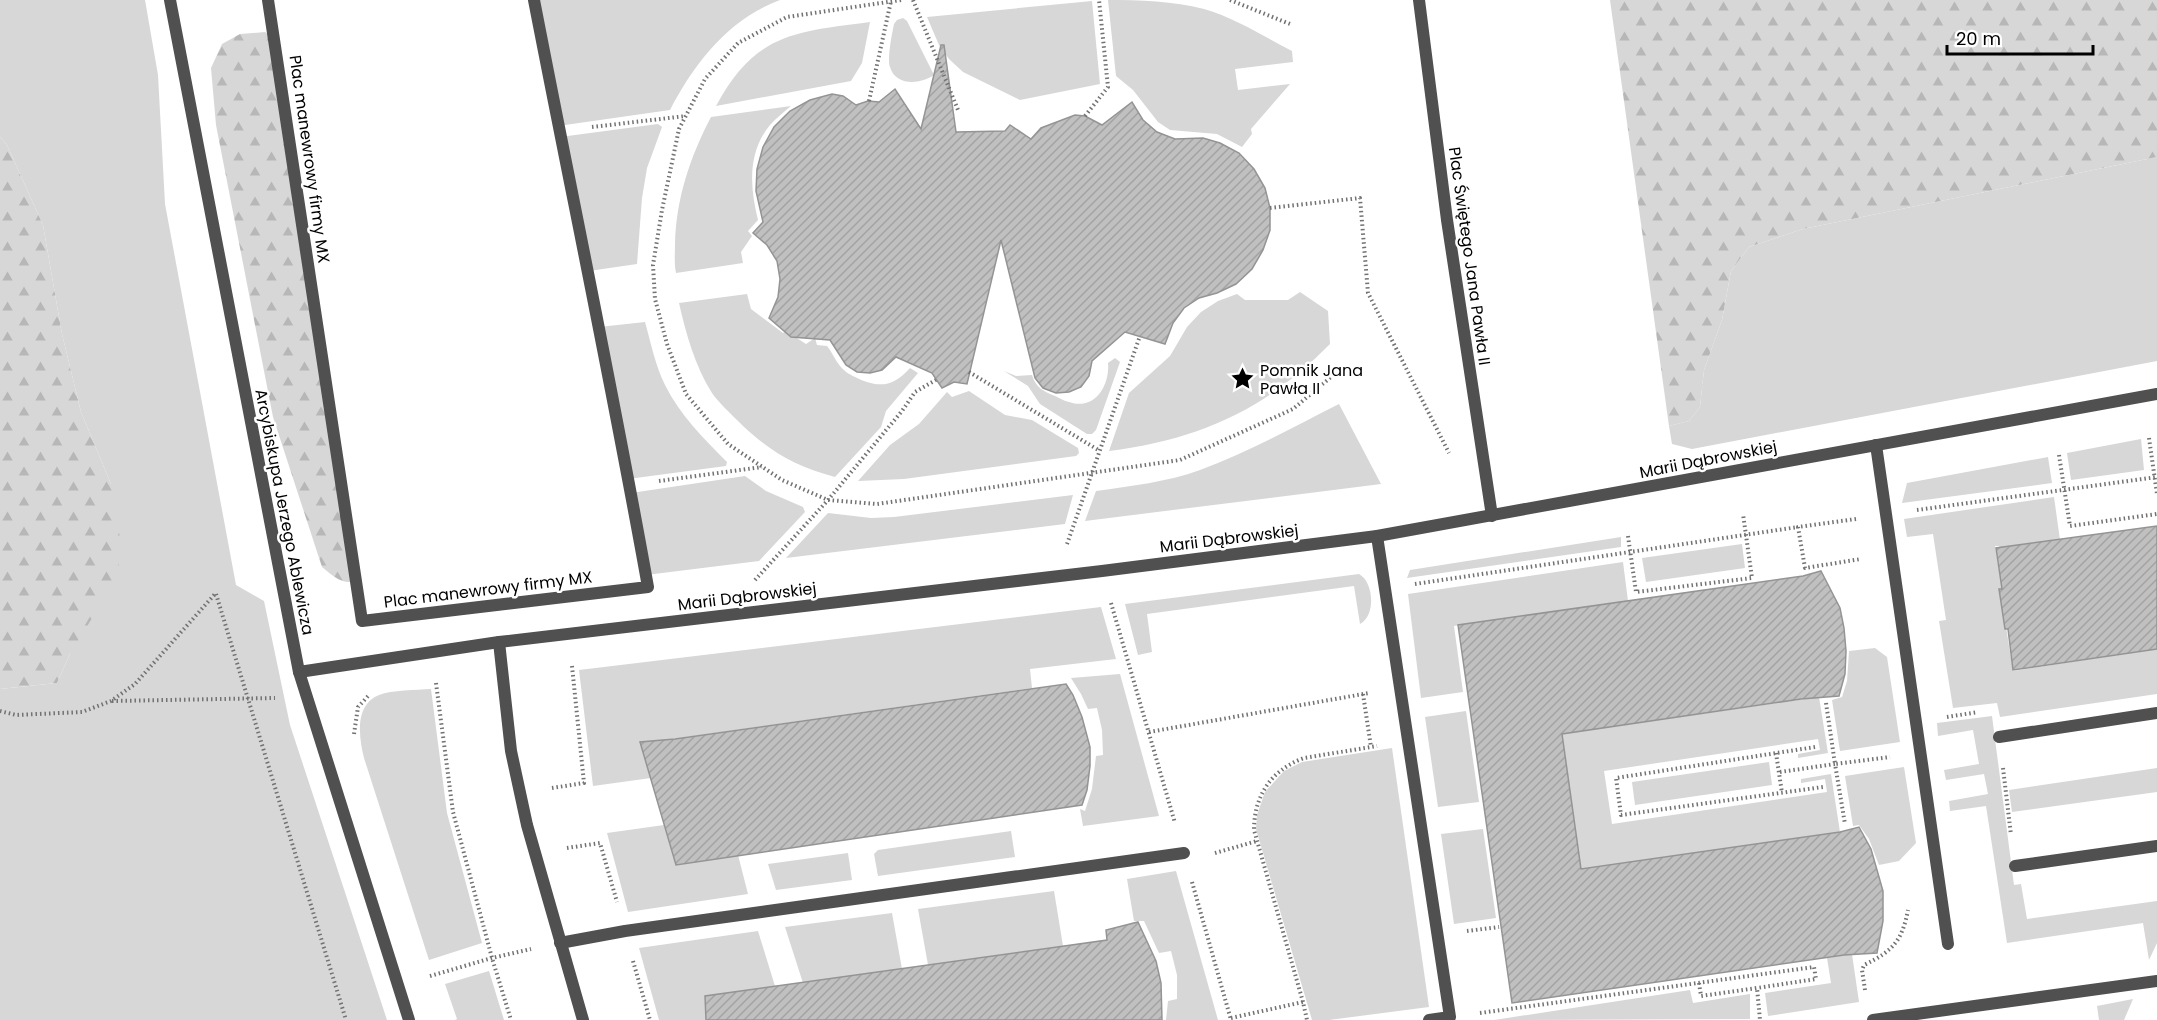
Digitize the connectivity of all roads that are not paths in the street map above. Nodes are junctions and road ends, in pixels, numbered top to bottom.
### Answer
1 (170, 0) edge
2 (268, 0) edge
3 (534, 0) edge
4 (1419, 0) edge
5 (2157, 394) edge
6 (1876, 445) junction
7 (1492, 516) junction
8 (1377, 536) junction
9 (499, 642) junction
10 (299, 672) junction
11 (2157, 714) edge
12 (1999, 737) road end
13 (2157, 846) edge
14 (1184, 853) road end
15 (2015, 866) road end
16 (560, 943) junction
17 (1948, 944) dead end
18 (2157, 981) edge
19 (409, 1020) edge
20 (584, 1020) edge
21 (1429, 1020) edge
22 (1873, 1020) edge

1 - 10 street, Arcybiskupa Jerzego Ablewicza
2 - 3 street, Plac manewrowy firmy MX
4 - 7 street, Plac Świętego Jana Pawła II
5 - 6 street, Marii Dąbrowskiej
6 - 7 street, Marii Dąbrowskiej
6 - 17 street
7 - 8 street, Marii Dąbrowskiej
8 - 9 street, Marii Dąbrowskiej
8 - 21 street
9 - 10 street, Marii Dąbrowskiej
9 - 16 street
10 - 19 street, Arcybiskupa Jerzego Ablewicza
11 - 12 street
13 - 15 street
14 - 16 street
16 - 20 street
18 - 22 street

